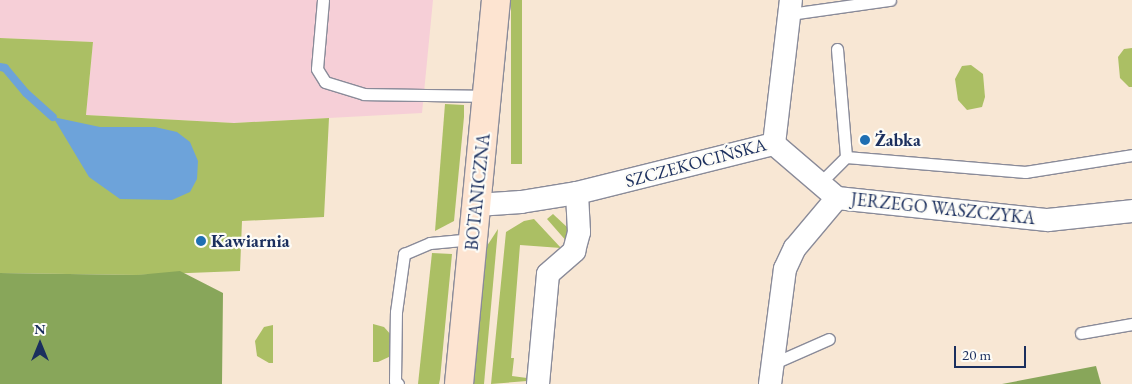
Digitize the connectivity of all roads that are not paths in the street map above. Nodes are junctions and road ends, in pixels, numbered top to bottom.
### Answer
1 (323, 0) edge
2 (496, 0) edge
3 (890, 0) edge
4 (790, 7) edge
5 (837, 49) dead end
6 (488, 96) junction
7 (774, 144) junction
8 (1132, 155) edge
9 (846, 157) junction
10 (820, 183) junction
11 (577, 193) junction
12 (837, 198) junction
13 (476, 205) junction
14 (1132, 211) edge
15 (473, 239) junction
16 (1132, 324) edge
17 (1081, 333) dead end
18 (829, 339) dead end
19 (771, 374) edge
20 (398, 384) edge
21 (459, 384) edge
22 (538, 384) edge

1 - 6 lane
2 - 6 main road, BOTANICZNA
3 - 4 lane
4 - 7 street, SZCZEKOCIŃSKA
5 - 9 lane
6 - 13 main road, BOTANICZNA
7 - 10 street, JERZEGO WASZCZYKA
7 - 11 street, SZCZEKOCIŃSKA
8 - 9 lane
9 - 10 lane
10 - 12 street, JERZEGO WASZCZYKA
11 - 13 street, SZCZEKOCIŃSKA
11 - 22 street
12 - 14 street, JERZEGO WASZCZYKA
12 - 19 street
13 - 15 main road, BOTANICZNA
15 - 20 lane
15 - 21 main road, BOTANICZNA
16 - 17 lane
18 - 19 lane

